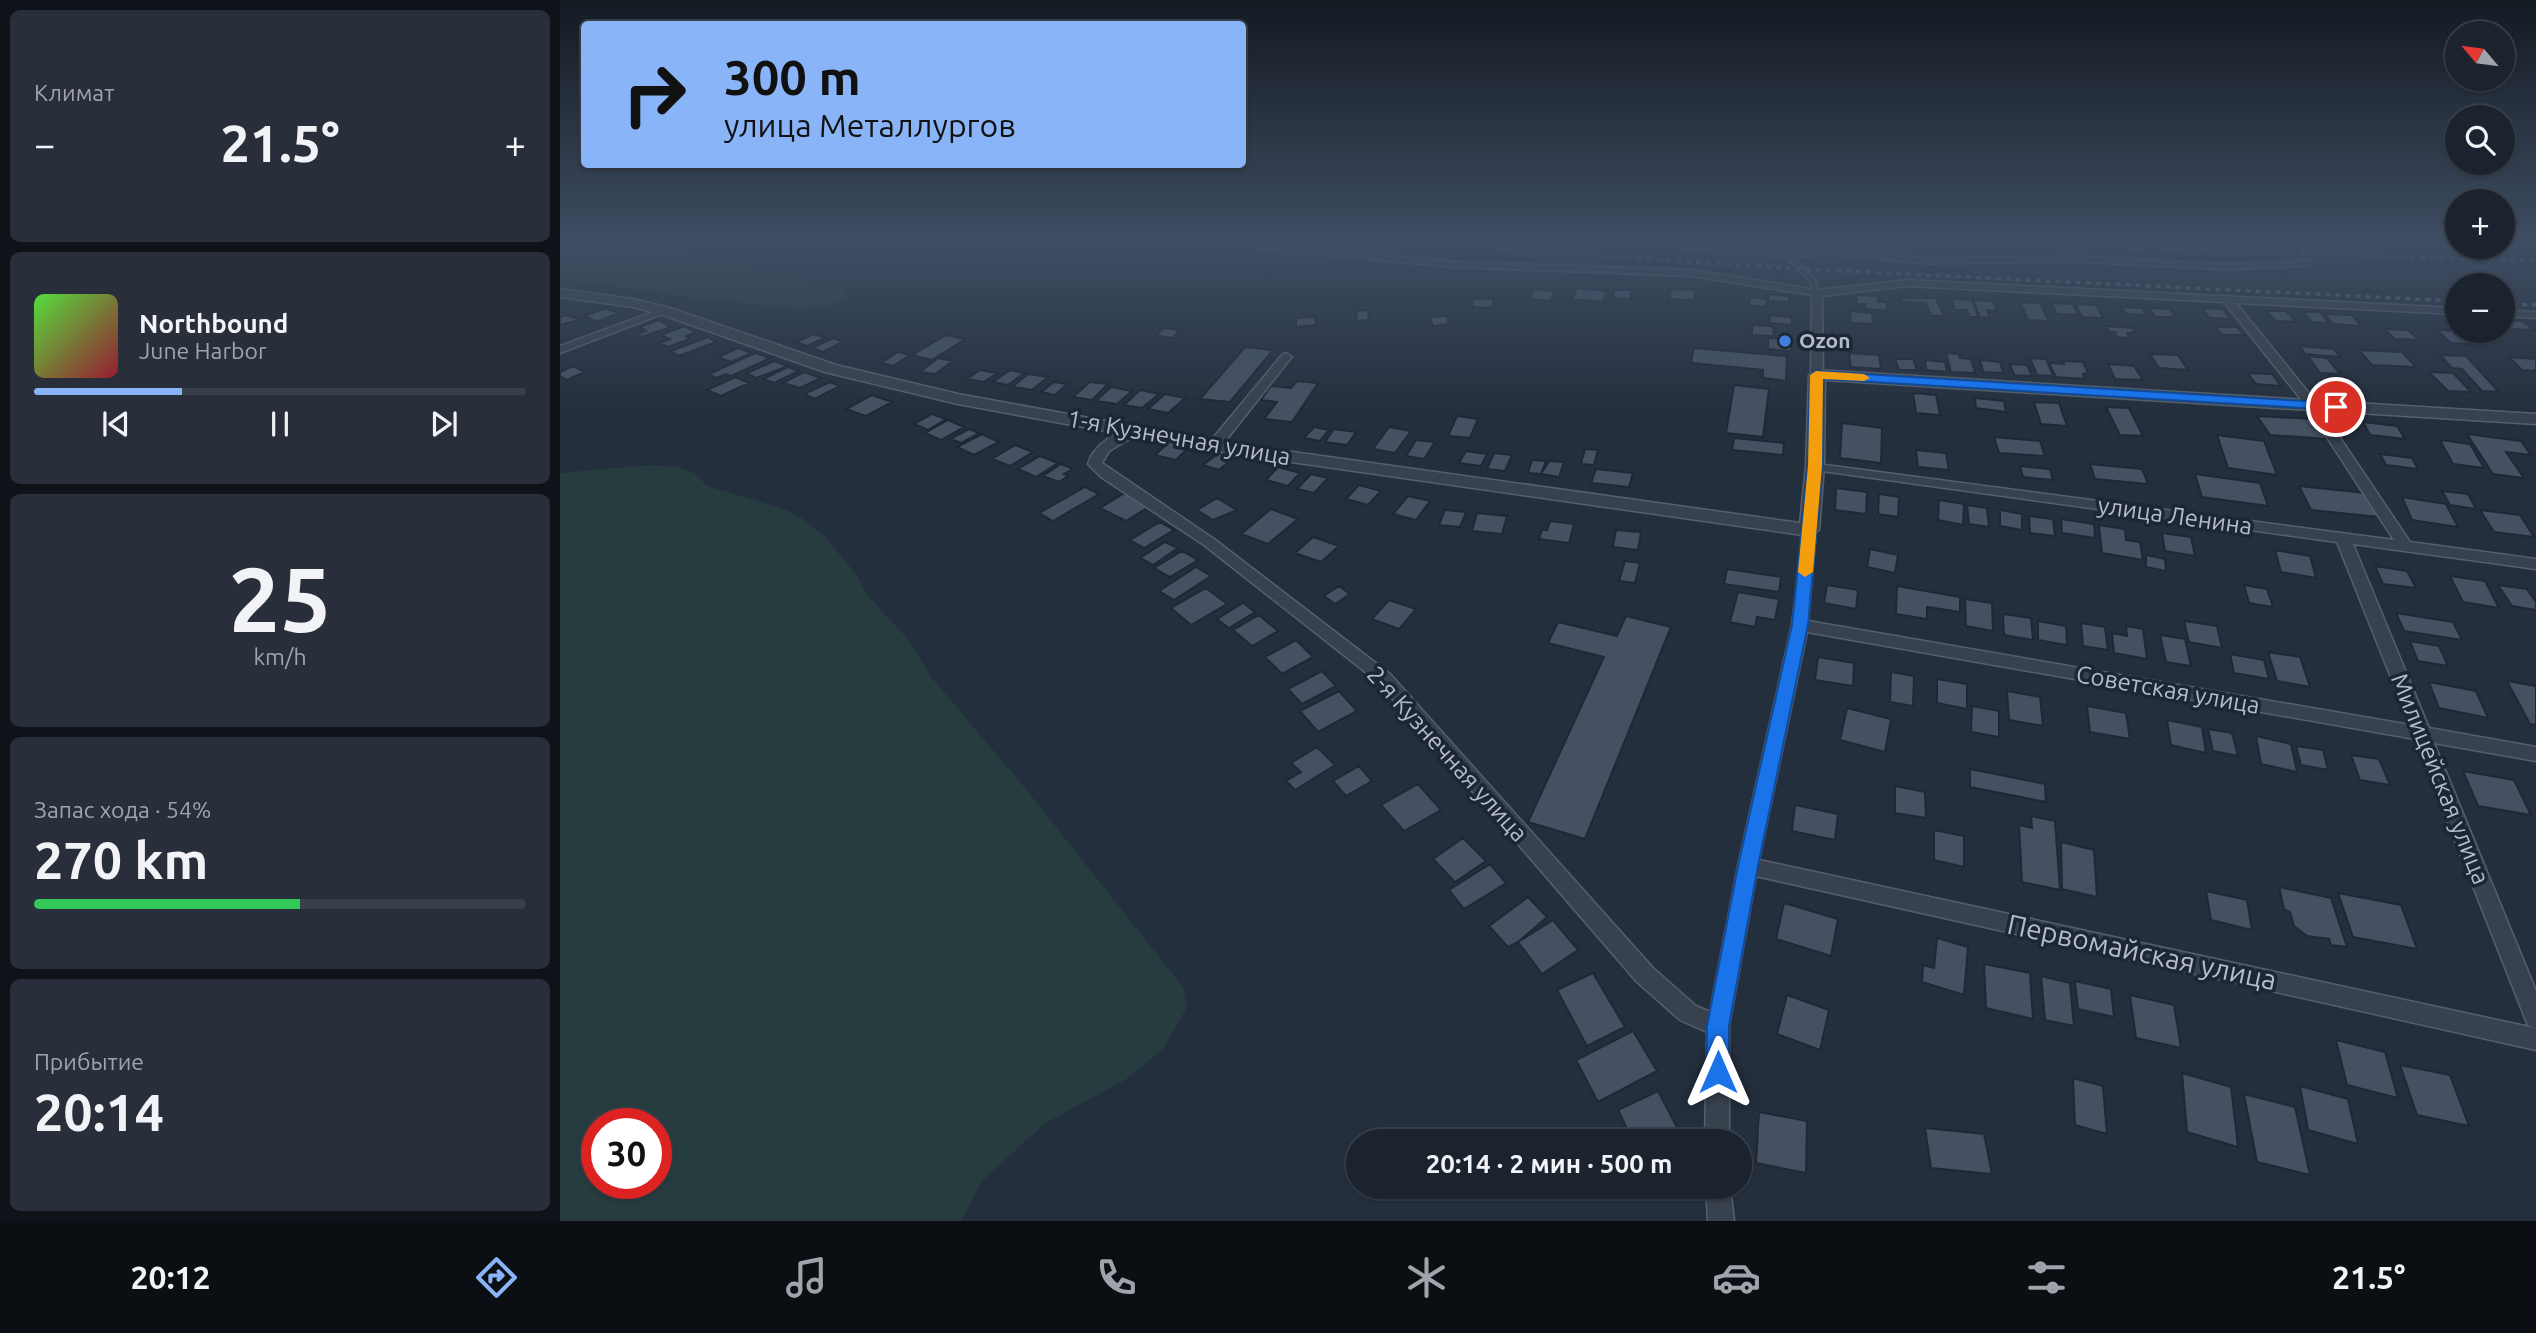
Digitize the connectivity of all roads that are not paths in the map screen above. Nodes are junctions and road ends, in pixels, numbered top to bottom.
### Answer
1 (589, 298) edge
2 (1817, 298) edge
3 (2187, 298) edge
4 (2228, 300) junction
5 (2445, 310) edge
6 (665, 311) junction
7 (2515, 313) edge
8 (2536, 314) edge
9 (560, 349) edge
10 (1286, 357) dead end
11 (1816, 375) junction
12 (2312, 405) junction
13 (2536, 419) edge
14 (1133, 431) junction
15 (1214, 446) junction
16 (1815, 466) junction
17 (1809, 530) junction
18 (2344, 540) junction
19 (2406, 547) junction
20 (2536, 564) edge
21 (1800, 625) junction
22 (2422, 735) junction
23 (2536, 754) edge
24 (1748, 866) junction
25 (2536, 1018) edge
26 (1718, 1026) junction
27 (2536, 1039) edge
28 (1717, 1129) edge
29 (1719, 1199) edge
30 (1721, 1221) edge

1 - 6 street, 1-я Кузнечная улица
2 - 11 street
3 - 4 street
4 - 5 street
4 - 12 street
6 - 9 street
6 - 14 street, 1-я Кузнечная улица
7 - 8 street
10 - 15 street
11 - 12 street
11 - 16 street
12 - 13 street
12 - 19 street
14 - 15 street, 1-я Кузнечная улица
14 - 26 street, 2-я Кузнечная улица
15 - 17 street, 1-я Кузнечная улица
16 - 17 street
16 - 18 street, улица Ленина
17 - 21 street
18 - 19 street, улица Ленина
18 - 22 street, Милицейская улица
19 - 20 street, улица Ленина
21 - 22 street, Советская улица
21 - 24 street
22 - 23 street, Советская улица
22 - 25 street, Милицейская улица
24 - 26 street
24 - 27 street, Первомайская улица
26 - 28 street
29 - 30 street

